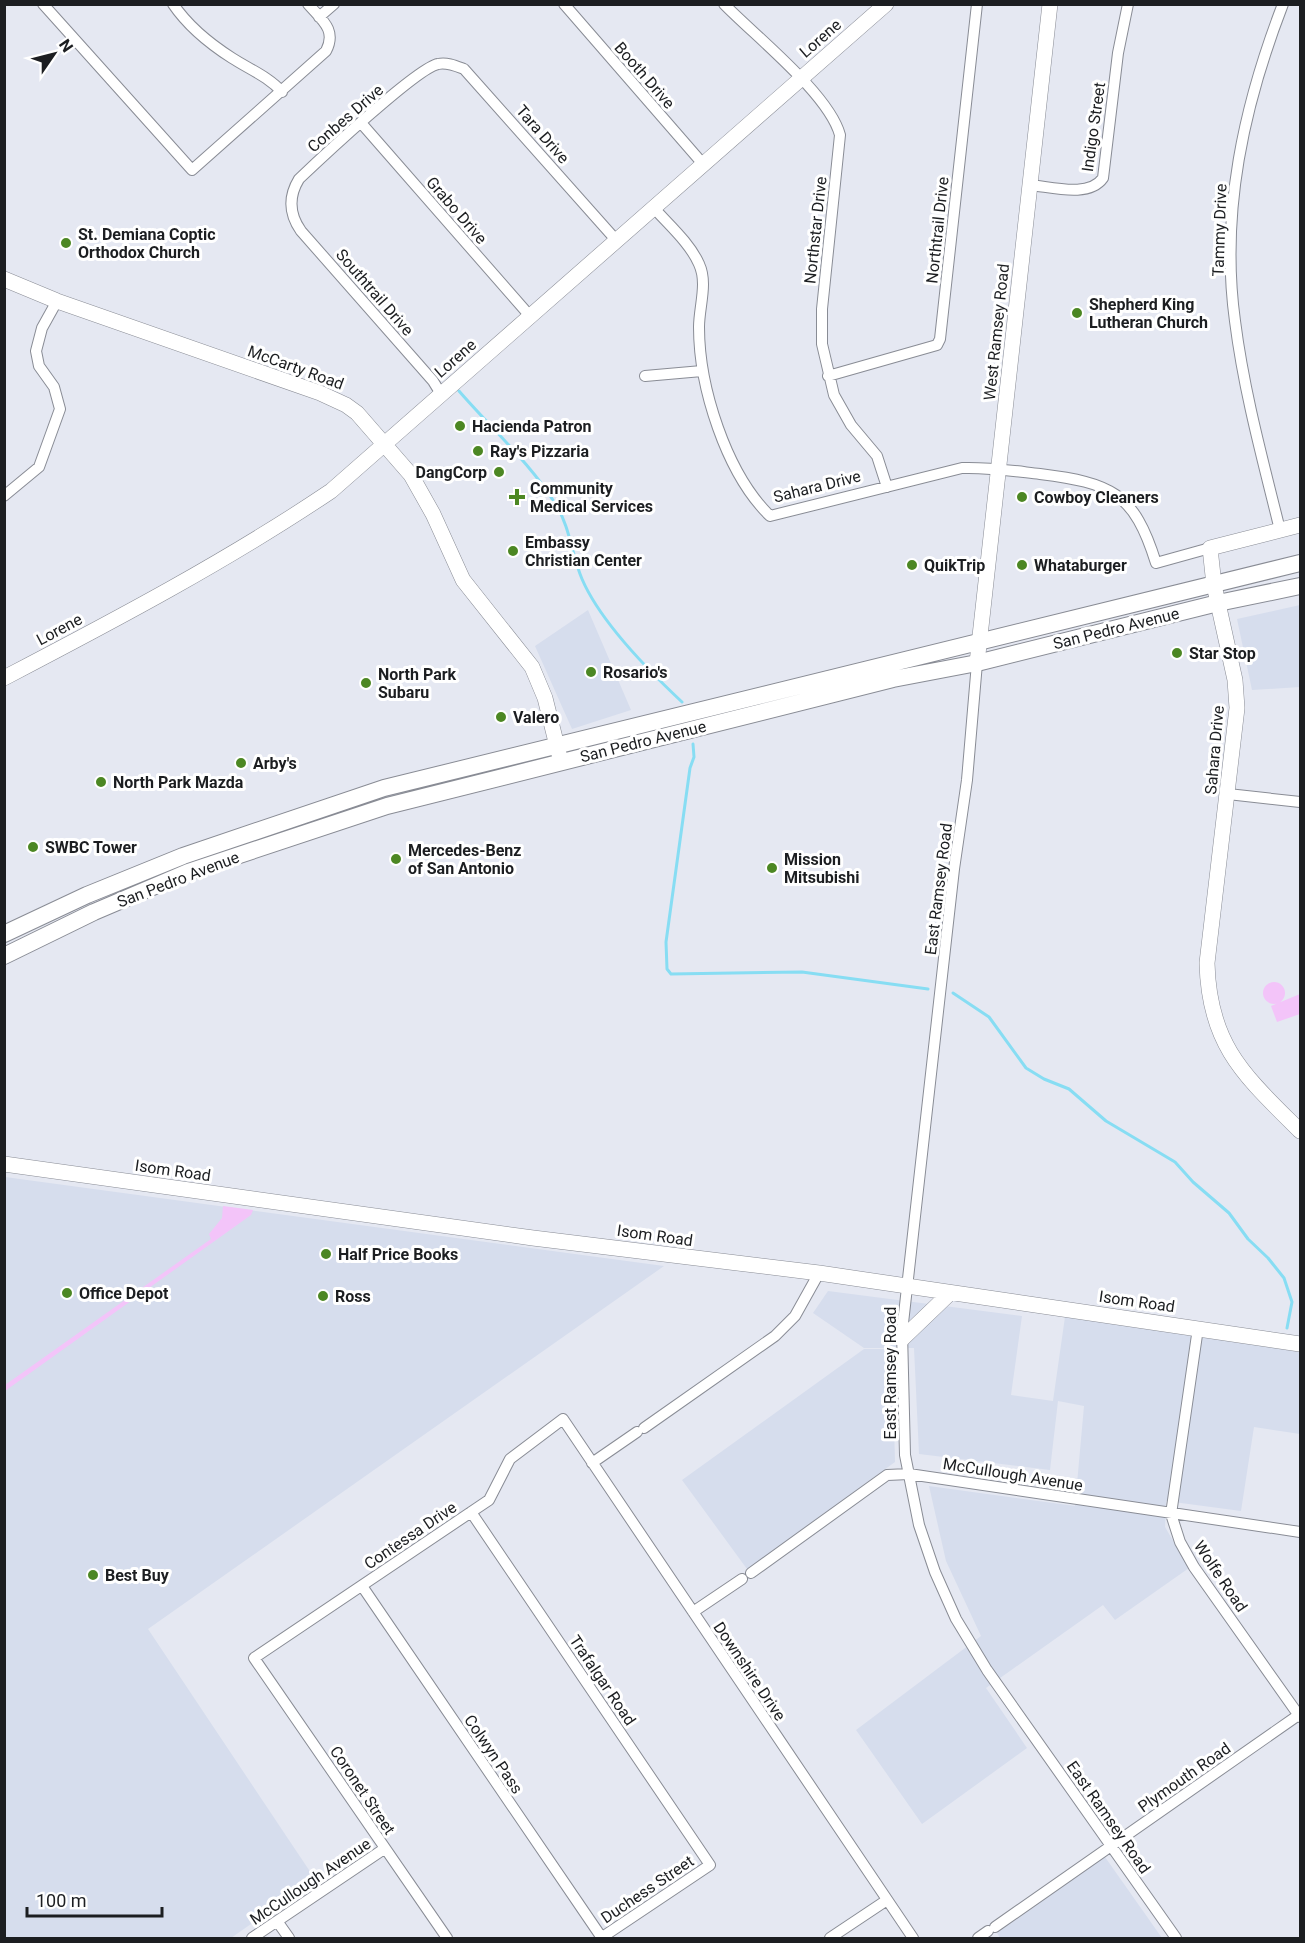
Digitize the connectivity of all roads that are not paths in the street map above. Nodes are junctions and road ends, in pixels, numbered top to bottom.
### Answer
1 (43, 4) edge
2 (173, 4) edge
3 (308, 4) edge
4 (334, 4) edge
5 (564, 4) edge
6 (724, 4) edge
7 (886, 4) edge
8 (977, 4) edge
9 (1050, 4) edge
10 (1128, 4) edge
11 (1283, 4) edge
12 (319, 17) junction
13 (438, 64) joint
14 (801, 80) junction
15 (282, 92) junction
16 (362, 124) junction
17 (703, 164) junction
18 (1030, 185) junction
19 (653, 207) junction
20 (290, 208) joint
21 (616, 240) junction
22 (4, 279) edge
23 (57, 301) junction
24 (530, 316) junction
25 (702, 371) junction
26 (645, 376) dead end
27 (828, 376) junction
28 (441, 394) junction
29 (385, 443) junction
30 (1000, 469) junction
31 (887, 487) junction
32 (4, 496) edge
33 (1300, 525) edge
34 (1280, 530) junction
35 (1210, 548) junction
36 (1300, 563) edge
37 (1214, 585) junction
38 (1300, 586) edge
39 (1218, 603) junction
40 (978, 641) junction
41 (977, 663) junction
42 (4, 678) edge
43 (779, 699) junction
44 (560, 754) junction
45 (1228, 794) junction
46 (1300, 802) edge
47 (74, 901) junction
48 (48, 913) junction
49 (82, 918) junction
50 (56, 930) junction
51 (4, 934) edge
52 (4, 956) edge
53 (1300, 1131) edge
54 (4, 1164) edge
55 (819, 1273) junction
56 (907, 1286) junction
57 (950, 1293) junction
58 (1198, 1328) junction
59 (902, 1339) junction
60 (1300, 1344) edge
61 (563, 1419) joint
62 (592, 1462) junction
63 (909, 1474) junction
64 (471, 1512) junction
65 (1171, 1514) junction
66 (1300, 1532) edge
67 (362, 1586) junction
68 (693, 1612) junction
69 (254, 1658) joint
70 (1300, 1715) edge
71 (1111, 1847) junction
72 (384, 1849) junction
73 (710, 1865) joint
74 (887, 1900) junction
75 (277, 1922) junction
76 (252, 1938) edge
77 (288, 1938) edge
78 (447, 1938) edge
79 (601, 1938) edge
80 (830, 1938) edge
81 (913, 1938) edge
82 (978, 1938) edge
83 (1176, 1938) edge

1 - 15 street
2 - 15 street
3 - 12 street
4 - 12 street
5 - 17 street, Booth Drive
6 - 14 street, Northstar Drive
7 - 14 street, Lorene
8 - 27 street, Northtrail Drive
9 - 18 street, West Ramsey Road
10 - 18 street, Indigo Street
11 - 34 street, Tammy Drive
12 - 15 street
13 - 16 street, Conbes Drive
13 - 21 street, Tara Drive
14 - 17 street, Lorene
14 - 27 street, Northstar Drive
16 - 20 street, Conbes Drive
16 - 24 street, Grabo Drive
17 - 19 street, Lorene
18 - 30 street, West Ramsey Road
19 - 21 street, Lorene
19 - 25 street
20 - 28 street, Southtrail Drive
21 - 24 street, Lorene
22 - 23 street, McCarty Road
23 - 29 street, McCarty Road
23 - 32 street
24 - 28 street, Lorene
25 - 26 street
25 - 31 street, Sahara Drive
27 - 31 street, Northstar Drive
28 - 29 street, Lorene
29 - 42 street, Lorene
29 - 44 street, McCarty Road
30 - 31 street, Sahara Drive
30 - 35 street, Sahara Drive
30 - 40 street, West Ramsey Road
33 - 34 street
34 - 35 street
35 - 37 street, Sahara Drive
36 - 37 main road, San Pedro Avenue
37 - 39 street, Sahara Drive
37 - 40 main road, San Pedro Avenue
38 - 39 main road, San Pedro Avenue
39 - 41 main road, San Pedro Avenue
39 - 45 street, Sahara Drive
40 - 41 street, West Ramsey Road
40 - 43 main road, San Pedro Avenue
41 - 43 main road, San Pedro Avenue
41 - 56 street, East Ramsey Road
43 - 44 main road, San Pedro Avenue
44 - 47 main road, San Pedro Avenue
44 - 49 main road, San Pedro Avenue
45 - 46 street
45 - 53 street, Sahara Drive
47 - 48 main road, San Pedro Avenue
47 - 49 main road
48 - 50 main road
48 - 51 main road, San Pedro Avenue
49 - 50 main road, San Pedro Avenue
50 - 52 main road, San Pedro Avenue
54 - 55 street, Isom Road
55 - 56 street, Isom Road
55 - 62 street
56 - 57 street, Isom Road
56 - 59 street, East Ramsey Road
57 - 58 street, Isom Road
57 - 59 street
58 - 60 street, Isom Road
58 - 65 street, Wolfe Road
59 - 63 street, East Ramsey Road
61 - 62 street, Downshire Drive
61 - 64 street, Contessa Drive
62 - 68 street, Downshire Drive
63 - 65 street, McCullough Avenue
63 - 68 street, McCullough Avenue
63 - 71 street, East Ramsey Road
64 - 67 street, Contessa Drive
64 - 73 street, Trafalgar Road
65 - 66 street, McCullough Avenue
65 - 70 street, Wolfe Road
67 - 69 street, Contessa Drive
67 - 79 street, Colwyn Pass
68 - 74 street, Downshire Drive
69 - 72 street, Coronet Street
70 - 71 street, Plymouth Road
71 - 82 street, Plymouth Road
71 - 83 street, East Ramsey Road
72 - 75 street, McCullough Avenue
72 - 78 street, Coronet Street
73 - 79 street, Duchess Street
74 - 80 street
74 - 81 street, Downshire Drive
75 - 76 street, McCullough Avenue
75 - 77 street

